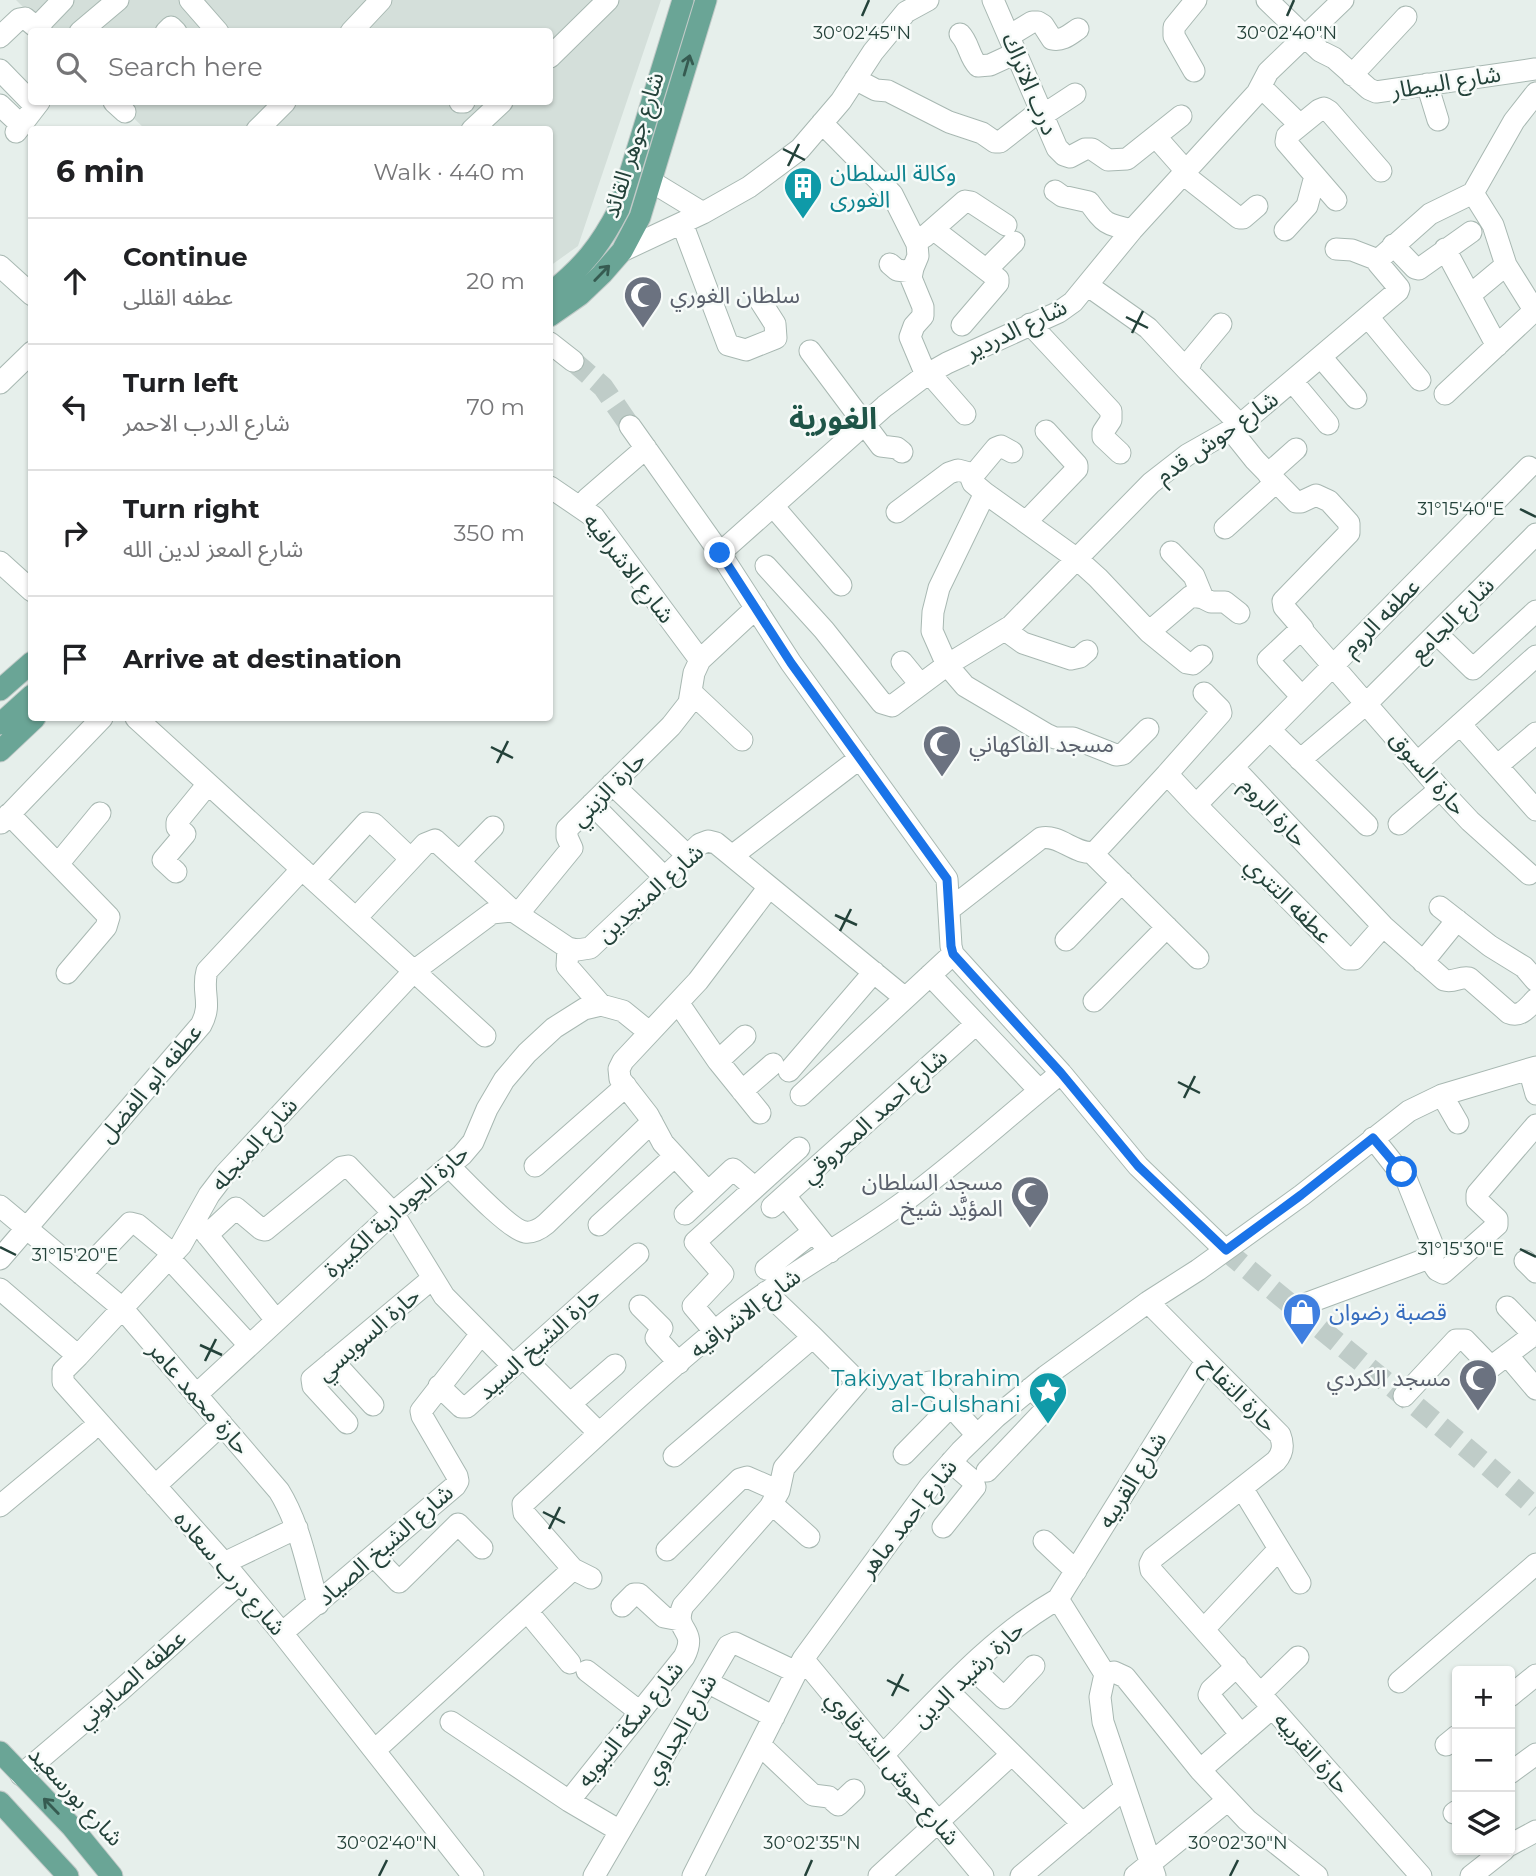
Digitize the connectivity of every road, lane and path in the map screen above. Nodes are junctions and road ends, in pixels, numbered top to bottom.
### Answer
1 (63, 0) edge
2 (118, 0) edge
3 (190, 0) edge
4 (381, 0) edge
5 (608, 0) edge
6 (683, 0) edge
7 (706, 0) edge
8 (928, 0) edge
9 (993, 0) edge
10 (1196, 0) edge
11 (1267, 0) edge
12 (1343, 0) edge
13 (902, 6) edge
14 (1406, 17) dead end
15 (38, 28) edge
16 (40, 28) edge
17 (84, 28) edge
18 (214, 28) edge
19 (355, 28) edge
20 (1078, 29) dead end
21 (960, 34) dead end
22 (1304, 36) junction
23 (0, 37) edge
24 (1012, 44) junction
25 (553, 54) edge
26 (0, 70) edge
27 (1194, 71) dead end
28 (1536, 72) edge
29 (1352, 75) junction
30 (855, 79) junction
31 (1427, 84) junction
32 (1261, 87) junction
33 (1536, 93) edge
34 (1076, 94) dead end
35 (28, 96) edge
36 (0, 105) edge
37 (36, 105) edge
38 (282, 105) edge
39 (492, 105) edge
40 (1042, 113) junction
41 (1181, 116) dead end
42 (1438, 120) dead end
43 (822, 123) junction
44 (1300, 125) junction
45 (261, 126) edge
46 (475, 126) edge
47 (1156, 138) junction
48 (1381, 171) dead end
49 (1185, 172) junction
50 (1315, 176) junction
51 (652, 182) junction
52 (1055, 191) dead end
53 (1473, 193) junction
54 (1336, 200) dead end
55 (1257, 206) dead end
56 (703, 213) junction
57 (682, 223) junction
58 (933, 229) junction
59 (1132, 230) junction
60 (1285, 230) dead end
61 (1471, 232) dead end
62 (917, 244) junction
63 (1446, 248) junction
64 (1336, 249) dead end
65 (622, 251) junction
66 (1385, 253) junction
67 (890, 264) dead end
68 (0, 265) edge
69 (1506, 265) junction
70 (987, 269) junction
71 (912, 272) junction
72 (1087, 285) junction
73 (553, 290) edge
74 (28, 291) edge
75 (1470, 295) junction
76 (761, 302) dead end
77 (1535, 312) edge
78 (553, 314) edge
79 (1368, 317) junction
80 (1030, 324) junction
81 (1221, 324) dead end
82 (962, 325) dead end
83 (553, 345) edge
84 (1497, 346) junction
85 (810, 351) dead end
86 (28, 356) edge
87 (1321, 356) junction
88 (573, 361) tunnel mouth
89 (1188, 371) junction
90 (928, 375) junction
91 (1420, 380) dead end
92 (1, 381) edge
93 (1293, 382) junction
94 (1445, 394) dead end
95 (1356, 398) dead end
96 (965, 414) dead end
97 (1328, 424) dead end
98 (863, 425) junction
99 (629, 426) tunnel mouth
100 (1236, 428) junction
101 (1046, 431) dead end
102 (646, 448) junction
103 (1296, 449) dead end
104 (902, 452) dead end
105 (1012, 452) dead end
106 (1120, 453) dead end
107 (1529, 467) dead end
108 (973, 474) junction
109 (1272, 478) junction
110 (553, 489) edge
111 (985, 493) junction
112 (587, 499) dead end
113 (773, 506) junction
114 (897, 512) dead end
115 (1026, 522) junction
116 (1225, 528) dead end
117 (1536, 534) edge
118 (1171, 552) dead end
119 (720, 553) junction
120 (1077, 559) junction
121 (0, 562) edge
122 (766, 566) dead end
123 (841, 585) dead end
124 (28, 587) edge
125 (1203, 598) junction
126 (756, 608) junction
127 (1536, 611) edge
128 (1239, 613) dead end
129 (1303, 629) junction
130 (1005, 630) junction
131 (1149, 632) junction
132 (1437, 635) junction
133 (1087, 651) dead end
134 (1202, 656) dead end
135 (1536, 656) edge
136 (700, 660) junction
137 (902, 662) dead end
138 (947, 665) junction
139 (1334, 665) junction
140 (28, 666) edge
141 (28, 684) edge
142 (920, 684) junction
143 (0, 690) edge
144 (691, 692) junction
145 (1204, 693) dead end
146 (1302, 697) junction
147 (28, 699) edge
148 (1367, 703) junction
149 (0, 709) edge
150 (32, 721) edge
151 (99, 721) edge
152 (138, 721) edge
153 (0, 724) edge
154 (1460, 724) junction
155 (1148, 729) dead end
156 (1270, 730) junction
157 (1536, 733) edge
158 (743, 740) dead end
159 (0, 751) edge
160 (860, 758) junction
161 (1300, 760) junction
162 (1418, 762) junction
163 (1497, 766) junction
164 (1233, 768) junction
165 (1167, 774) junction
166 (208, 784) junction
167 (612, 784) junction
168 (1440, 789) junction
169 (592, 804) junction
170 (1196, 805) junction
171 (1536, 810) edge
172 (100, 813) dead end
173 (649, 818) junction
174 (5, 819) edge
175 (1399, 824) dead end
176 (1367, 825) dead end
177 (492, 827) dead end
178 (626, 839) junction
179 (1092, 853) junction
180 (688, 856) junction
181 (732, 856) junction
182 (411, 859) junction
183 (459, 862) junction
184 (58, 864) junction
185 (176, 872) dead end
186 (308, 874) junction
187 (1529, 874) dead end
188 (665, 878) junction
189 (1122, 882) junction
190 (769, 887) junction
191 (950, 909) junction
192 (515, 912) junction
193 (356, 918) junction
194 (1383, 926) junction
195 (1167, 927) junction
196 (1066, 940) dead end
197 (1490, 946) junction
198 (568, 948) junction
199 (953, 954) junction
200 (1198, 958) dead end
201 (1423, 962) junction
202 (414, 971) junction
203 (67, 972) dead end
204 (874, 972) junction
205 (930, 975) junction
206 (1465, 978) junction
207 (1536, 981) edge
208 (905, 998) junction
209 (1536, 999) edge
210 (1094, 1001) dead end
211 (679, 1004) junction
212 (601, 1005) junction
213 (976, 1024) junction
214 (649, 1032) junction
215 (485, 1036) dead end
216 (745, 1036) dead end
217 (718, 1061) junction
218 (1533, 1068) edge
219 (1061, 1073) junction
220 (626, 1086) junction
221 (1040, 1090) junction
222 (742, 1091) junction
223 (1536, 1094) edge
224 (801, 1095) dead end
225 (1442, 1095) junction
226 (760, 1113) dead end
227 (652, 1122) junction
228 (1458, 1123) dead end
229 (1536, 1125) edge
230 (1373, 1138) junction
231 (799, 1148) dead end
232 (675, 1156) junction
233 (449, 1166) junction
234 (535, 1166) dead end
235 (754, 1188) junction
236 (708, 1192) junction
237 (0, 1206) edge
238 (393, 1213) junction
239 (685, 1214) dead end
240 (599, 1225) dead end
241 (26, 1228) junction
242 (202, 1228) junction
243 (813, 1232) junction
244 (1226, 1250) junction
245 (830, 1252) junction
246 (638, 1254) dead end
247 (171, 1256) junction
248 (1429, 1258) junction
249 (0, 1259) edge
250 (766, 1269) dead end
251 (81, 1274) junction
252 (433, 1278) junction
253 (0, 1289) edge
254 (765, 1292) junction
255 (1148, 1302) junction
256 (640, 1306) dead end
257 (1507, 1307) dead end
258 (122, 1308) junction
259 (1294, 1308) dead end
260 (276, 1320) junction
261 (715, 1332) junction
262 (481, 1334) junction
263 (1535, 1334) edge
264 (813, 1337) junction
265 (249, 1345) junction
266 (78, 1356) junction
267 (1508, 1356) junction
268 (333, 1361) junction
269 (1206, 1361) junction
270 (518, 1362) junction
271 (680, 1363) junction
272 (615, 1365) dead end
273 (929, 1382) dead end
274 (439, 1386) junction
275 (1031, 1388) junction
276 (1536, 1390) edge
277 (196, 1395) junction
278 (1404, 1396) dead end
279 (570, 1404) junction
280 (373, 1405) dead end
281 (951, 1406) junction
282 (347, 1423) dead end
283 (222, 1424) junction
284 (89, 1432) dead end
285 (599, 1433) junction
286 (978, 1435) junction
287 (904, 1454) dead end
288 (674, 1456) dead end
289 (951, 1462) junction
290 (987, 1471) dead end
291 (155, 1486) junction
292 (1242, 1488) junction
293 (776, 1497) junction
294 (0, 1506) edge
295 (943, 1527) dead end
296 (297, 1528) junction
297 (809, 1536) dead end
298 (1044, 1541) dead end
299 (482, 1548) dead end
300 (1279, 1549) junction
301 (667, 1550) dead end
302 (374, 1556) junction
303 (224, 1563) junction
304 (1536, 1564) edge
305 (1151, 1570) joint
306 (1076, 1571) junction
307 (240, 1583) junction
308 (1300, 1583) dead end
309 (1058, 1599) junction
310 (317, 1604) junction
311 (622, 1606) dead end
312 (527, 1611) junction
313 (680, 1620) junction
314 (1204, 1629) junction
315 (282, 1633) junction
316 (1298, 1657) dead end
317 (799, 1666) junction
318 (1034, 1666) dead end
319 (1237, 1666) junction
320 (971, 1667) junction
321 (1105, 1674) junction
322 (1536, 1675) edge
323 (707, 1682) junction
324 (1399, 1682) dead end
325 (947, 1690) junction
326 (1515, 1692) edge
327 (1266, 1701) junction
328 (640, 1712) junction
329 (774, 1717) junction
330 (452, 1722) dead end
331 (1241, 1735) junction
332 (760, 1745) junction
333 (375, 1750) junction
334 (0, 1752) edge
335 (1012, 1754) junction
336 (1536, 1754) edge
337 (883, 1755) junction
338 (1515, 1769) edge
339 (1200, 1770) junction
340 (21, 1774) junction
341 (1125, 1788) junction
342 (854, 1790) dead end
343 (1228, 1800) junction
344 (569, 1801) junction
345 (0, 1802) edge
346 (939, 1823) junction
347 (1083, 1825) junction
348 (72, 1827) junction
349 (620, 1831) junction
350 (1536, 1831) edge
351 (1515, 1842) edge
352 (45, 1851) junction
353 (1498, 1855) edge
354 (1147, 1872) edge
355 (68, 1876) edge
356 (112, 1876) edge
357 (473, 1876) edge
358 (594, 1876) edge
359 (693, 1876) edge
360 (879, 1876) edge
361 (983, 1876) edge
362 (1021, 1876) edge
363 (1317, 1876) edge
364 (1421, 1876) edge
365 (1471, 1876) edge

1 - 16 street
2 - 17 street
3 - 18 street
4 - 19 street
5 - 25 street
6 - 73 main road, شارع جوهر القائد
51 -> 7 main road, شارع جوهر القائد
8 - 13 street
9 - 24 street, درب الاتراك
10 - 27 street
11 - 22 street, شارع البيطار
12 - 22 street, شارع الدردير
13 - 30 street
14 - 29 street
15 - 23 street
20 - 24 street
21 - 24 street
22 - 29 street, شارع البيطار
22 - 32 street, شارع الدردير
24 - 40 street, درب الاتراك
26 - 35 street
28 - 31 street, شارع البيطار
29 - 31 street, شارع البيطار
30 - 40 street
30 - 43 street
31 - 42 street
32 - 44 street
32 - 49 street, شارع الدردير
33 - 53 street
34 - 40 street
36 - 37 street
38 - 45 street
39 - 46 street
40 - 47 street, درب الاتراك
41 - 47 street, درب الاتراك
43 - 56 street
43 - 62 street
44 - 48 street
44 - 50 street
47 - 49 street
49 - 55 street
49 - 59 street, شارع الدردير
50 - 54 street
50 - 60 street
51 - 56 street
51 - 65 main road, شارع جوهر القائد
52 - 59 street
53 - 66 street
53 - 69 street
56 - 57 street
57 - 65 street
57 - 76 street
58 - 62 street
58 - 70 street
58 - 70 street
59 - 72 street, شارع الدردير
61 - 63 street
62 - 71 street
63 - 66 street
63 - 75 street
64 - 66 street
78 -> 65 main road, شارع جوهر القائد
66 - 79 street, شارع حوش قدم
67 - 71 street
68 - 74 street
69 - 75 street
69 - 77 street
70 - 82 street
71 - 90 street
72 - 80 street, شارع الدردير
72 - 89 street
75 - 84 street
77 - 84 street
79 - 87 street, شارع حوش قدم
79 - 91 street
80 - 90 street, شارع الدردير
80 - 106 street
81 - 89 street
83 - 88 street
84 - 94 street
85 - 98 street
86 - 92 street
87 - 93 street, شارع حوش قدم
87 - 95 street
89 - 100 street
90 - 96 street
90 - 98 street, شارع الدردير
93 - 97 street
93 - 100 street, شارع حوش قدم
98 - 104 street
98 - 113 street, شارع الدردير
99 - 102 street
100 - 109 street
100 - 120 street, شارع حوش قدم
101 - 115 street
102 - 112 street
102 - 119 street
103 - 109 street
105 - 108 street
107 - 139 street, عطفه الروم
108 - 111 street
108 - 114 street
109 - 116 street
109 - 129 street, حارة السوق
110 - 136 street, شارع الاشرافيه
111 - 115 street
111 - 138 street
113 - 119 street, شارع الدردير
113 - 123 street
115 - 120 street
117 - 132 street, شارع الجامع
118 - 125 street
119 - 126 street
120 - 130 street, شارع حوش قدم
120 - 131 street
121 - 124 street
122 - 142 street, شارع حوش قدم
125 - 128 street
125 - 131 street
126 - 136 street
126 - 160 street
127 - 132 street
129 - 139 street, حارة السوق
129 - 146 street
130 - 133 street
130 - 138 street, شارع حوش قدم
131 - 134 street
132 - 148 street, شارع الجامع
135 - 154 street
136 - 144 street, حارة الزيني
137 - 142 street
138 - 142 street, شارع حوش قدم
138 - 155 street
139 - 146 street, عطفه الروم
139 - 148 street, حارة السوق
140 - 143 main road
141 - 149 main road
144 - 158 street
144 - 167 street, حارة الزيني
145 - 165 street
146 - 156 street, عطفه الروم
147 - 153 main road
148 - 161 street, شارع الجامع
148 - 162 street, حارة السوق
150 - 159 main road
151 - 174 street
152 - 166 street
154 - 162 street
154 - 163 street
156 - 161 street
156 - 164 street, عطفه الروم
157 - 163 street
160 - 181 street
160 - 191 street
161 - 176 street
162 - 168 street, حارة السوق
163 - 171 street
164 - 170 street, حارة الروم
164 - 194 street, حارة الروم
165 - 170 street
165 - 179 street
166 - 185 street
166 - 186 street
167 - 169 street, حارة الزيني
167 - 173 street
168 - 175 street
168 - 187 street, حارة السوق
169 - 178 street
169 - 192 street, حارة الزيني
170 - 194 street, عطفه التتري
172 - 184 street
173 - 178 street
173 - 180 street
174 - 184 street
177 - 183 street
178 - 188 street
179 - 189 street
179 - 191 street
180 - 181 street, شارع المنجدين
180 - 188 street, شارع المنجدين
181 - 190 street, شارع المنجدين
182 - 183 street, شارع المنجدين
182 - 186 street, عطفه ابو الفضل
182 - 193 street
183 - 192 street, شارع المنجدين
184 - 203 street
186 - 193 street
186 - 241 street, عطفه ابو الفضل
188 - 198 street, شارع المنجدين
189 - 195 street
189 - 196 street
190 - 204 street, شارع المنجدين
190 - 211 street
191 - 199 street
192 - 198 street, شارع المنجدين
192 - 202 street
193 - 202 street
194 - 201 street, حارة الروم
195 - 200 street
195 - 210 street
197 - 201 street
197 - 206 street
197 - 207 street
198 - 212 street
199 - 205 street
199 - 219 street
201 - 206 street, حارة الروم
202 - 215 street
202 - 242 street, شارع المنجله
204 - 208 street, شارع المنجدين
204 - 222 street
205 - 208 street
205 - 213 street
206 - 209 street, حارة الروم
208 - 224 street
211 - 214 street
211 - 217 street
212 - 214 street
212 - 233 street, حارة الجودارية الكبيرة
213 - 221 street
213 - 243 street, شارع احمد المحروقي
214 - 220 street
216 - 217 street
217 - 222 street
218 - 223 street
218 - 225 street, شارع احمد ماهر
219 - 221 street, شارع الاشراقيه
219 - 244 street
220 - 227 street
220 - 234 street
221 - 245 street, شارع الاشراقيه
222 - 226 street
225 - 228 street
225 - 230 street, شارع احمد ماهر
227 - 232 street
227 - 233 street
229 - 248 street
230 - 244 street, شارع احمد ماهر
230 - 248 street
231 - 235 street
232 - 236 street
232 - 240 street
233 - 238 street, حارة الجودارية الكبيرة
235 - 236 street
235 - 261 street
236 - 239 street
237 - 241 street, حارة محمد عامر
238 - 242 street
238 - 252 street
238 - 260 street, حارة الجودارية الكبيرة
241 - 249 street, عطفه ابو الفضل
241 - 251 street, حارة محمد عامر
242 - 247 street, شارع المنجله
242 - 260 street
243 - 245 street
243 - 250 street
244 - 255 street, شارع احمد ماهر
245 - 254 street, شارع الاشراقيه
246 - 270 street, حارة الشيخ السيد
247 - 251 street
247 - 258 street, شارع المنجله
247 - 265 street
248 - 259 street
251 - 258 street, حارة محمد عامر
252 - 262 street
252 - 268 street, حارة السويسي
253 - 266 street
254 - 261 street, شارع الاشراقيه
254 - 264 street
255 - 269 street, حارة التفاح
255 - 275 street, شارع احمد ماهر
256 - 271 street
257 - 263 street
258 - 266 street, شارع المنجله
258 - 277 street, حارة محمد عامر
260 - 265 street, حارة الجودارية الكبيرة
261 - 271 street, شارع الاشراقيه
262 - 270 street
262 - 274 street
263 - 267 street
264 - 288 street
264 - 293 street
265 - 277 street, حارة الجودارية الكبيرة
266 - 291 street, شارع درب سعاده
267 - 276 street
267 - 278 street
268 - 280 street
268 - 282 street, حارة السويسي
269 - 292 street, حارة التفاح
269 - 306 street, شارع القربيه
270 - 274 street, حارة الشيخ السيد
270 - 279 street
271 - 285 street, شارع الاشراقيه
272 - 279 street
273 - 281 street
274 - 302 street, شارع الشيخ الصياد
275 - 286 street, شارع احمد ماهر
275 - 290 street
277 - 283 street, حارة محمد عامر
279 - 285 street
281 - 286 street
281 - 287 street
283 - 291 street
283 - 296 street, حارة محمد عامر
284 - 294 street
285 - 312 street, شارع الاشراقيه
286 - 289 street, شارع احمد ماهر
289 - 295 street
289 - 317 street, شارع احمد ماهر
291 - 303 street, شارع درب سعاده
292 - 300 street
292 - 305 street, حارة التفاح
293 - 297 street
293 - 301 street
293 - 313 street
296 - 303 street
296 - 310 street, حارة محمد عامر
298 - 306 street
299 - 302 street
300 - 308 street
300 - 314 street
302 - 310 street, شارع الشيخ الصياد
303 - 307 street, شارع درب سعاده
304 - 324 street
305 - 314 street, حارة القربيه
306 - 309 street, شارع القربيه
307 - 315 street, شارع درب سعاده
307 - 340 street, عطفه الصابوني
309 - 320 street, حارة رشيد الدين
309 - 321 street
310 - 315 street, شارع الشيخ الصياد
311 - 313 street
312 - 328 street
312 - 333 street
313 - 328 street, شارع سكة النبويه
314 - 319 street, حارة القربيه
315 - 333 street, شارع درب سعاده
316 - 327 street
317 - 323 street, شارع الجداوي
317 - 329 street, شارع احمد ماهر
317 - 337 street, شارع حوش الشرقاوي
318 - 320 street
319 - 327 street, حارة القربيه
319 - 331 street
320 - 325 street, حارة رشيد الدين
321 - 339 street
321 - 341 street
322 - 326 street
323 - 329 street
323 - 349 street, شارع الجداوي
325 - 335 street
325 - 337 street, حارة رشيد الدين
327 - 331 street
327 - 364 street, حارة القربيه
328 - 344 street, شارع سكة النبويه
329 - 332 street, شارع احمد ماهر
330 - 344 street
331 - 339 street
332 - 342 street
332 - 359 street, شارع احمد ماهر
333 - 357 street, شارع درب سعاده
334 - 340 main road, شارع بورسعيد
335 - 346 street
335 - 347 street
336 - 338 street
337 - 346 street, شارع حوش الشرقاوي
339 - 343 street
348 -> 340 main road, شارع بورسعيد
341 - 347 street
341 - 354 street
343 - 354 street
343 - 363 street
344 - 349 street
345 - 352 main road
346 - 360 street
346 - 361 street, شارع حوش الشرقاوي
347 - 362 street
348 - 352 main road
348 - 356 main road, شارع بورسعيد
349 - 358 street, شارع الجداوي
350 - 351 street
352 - 355 main road
353 - 365 street

